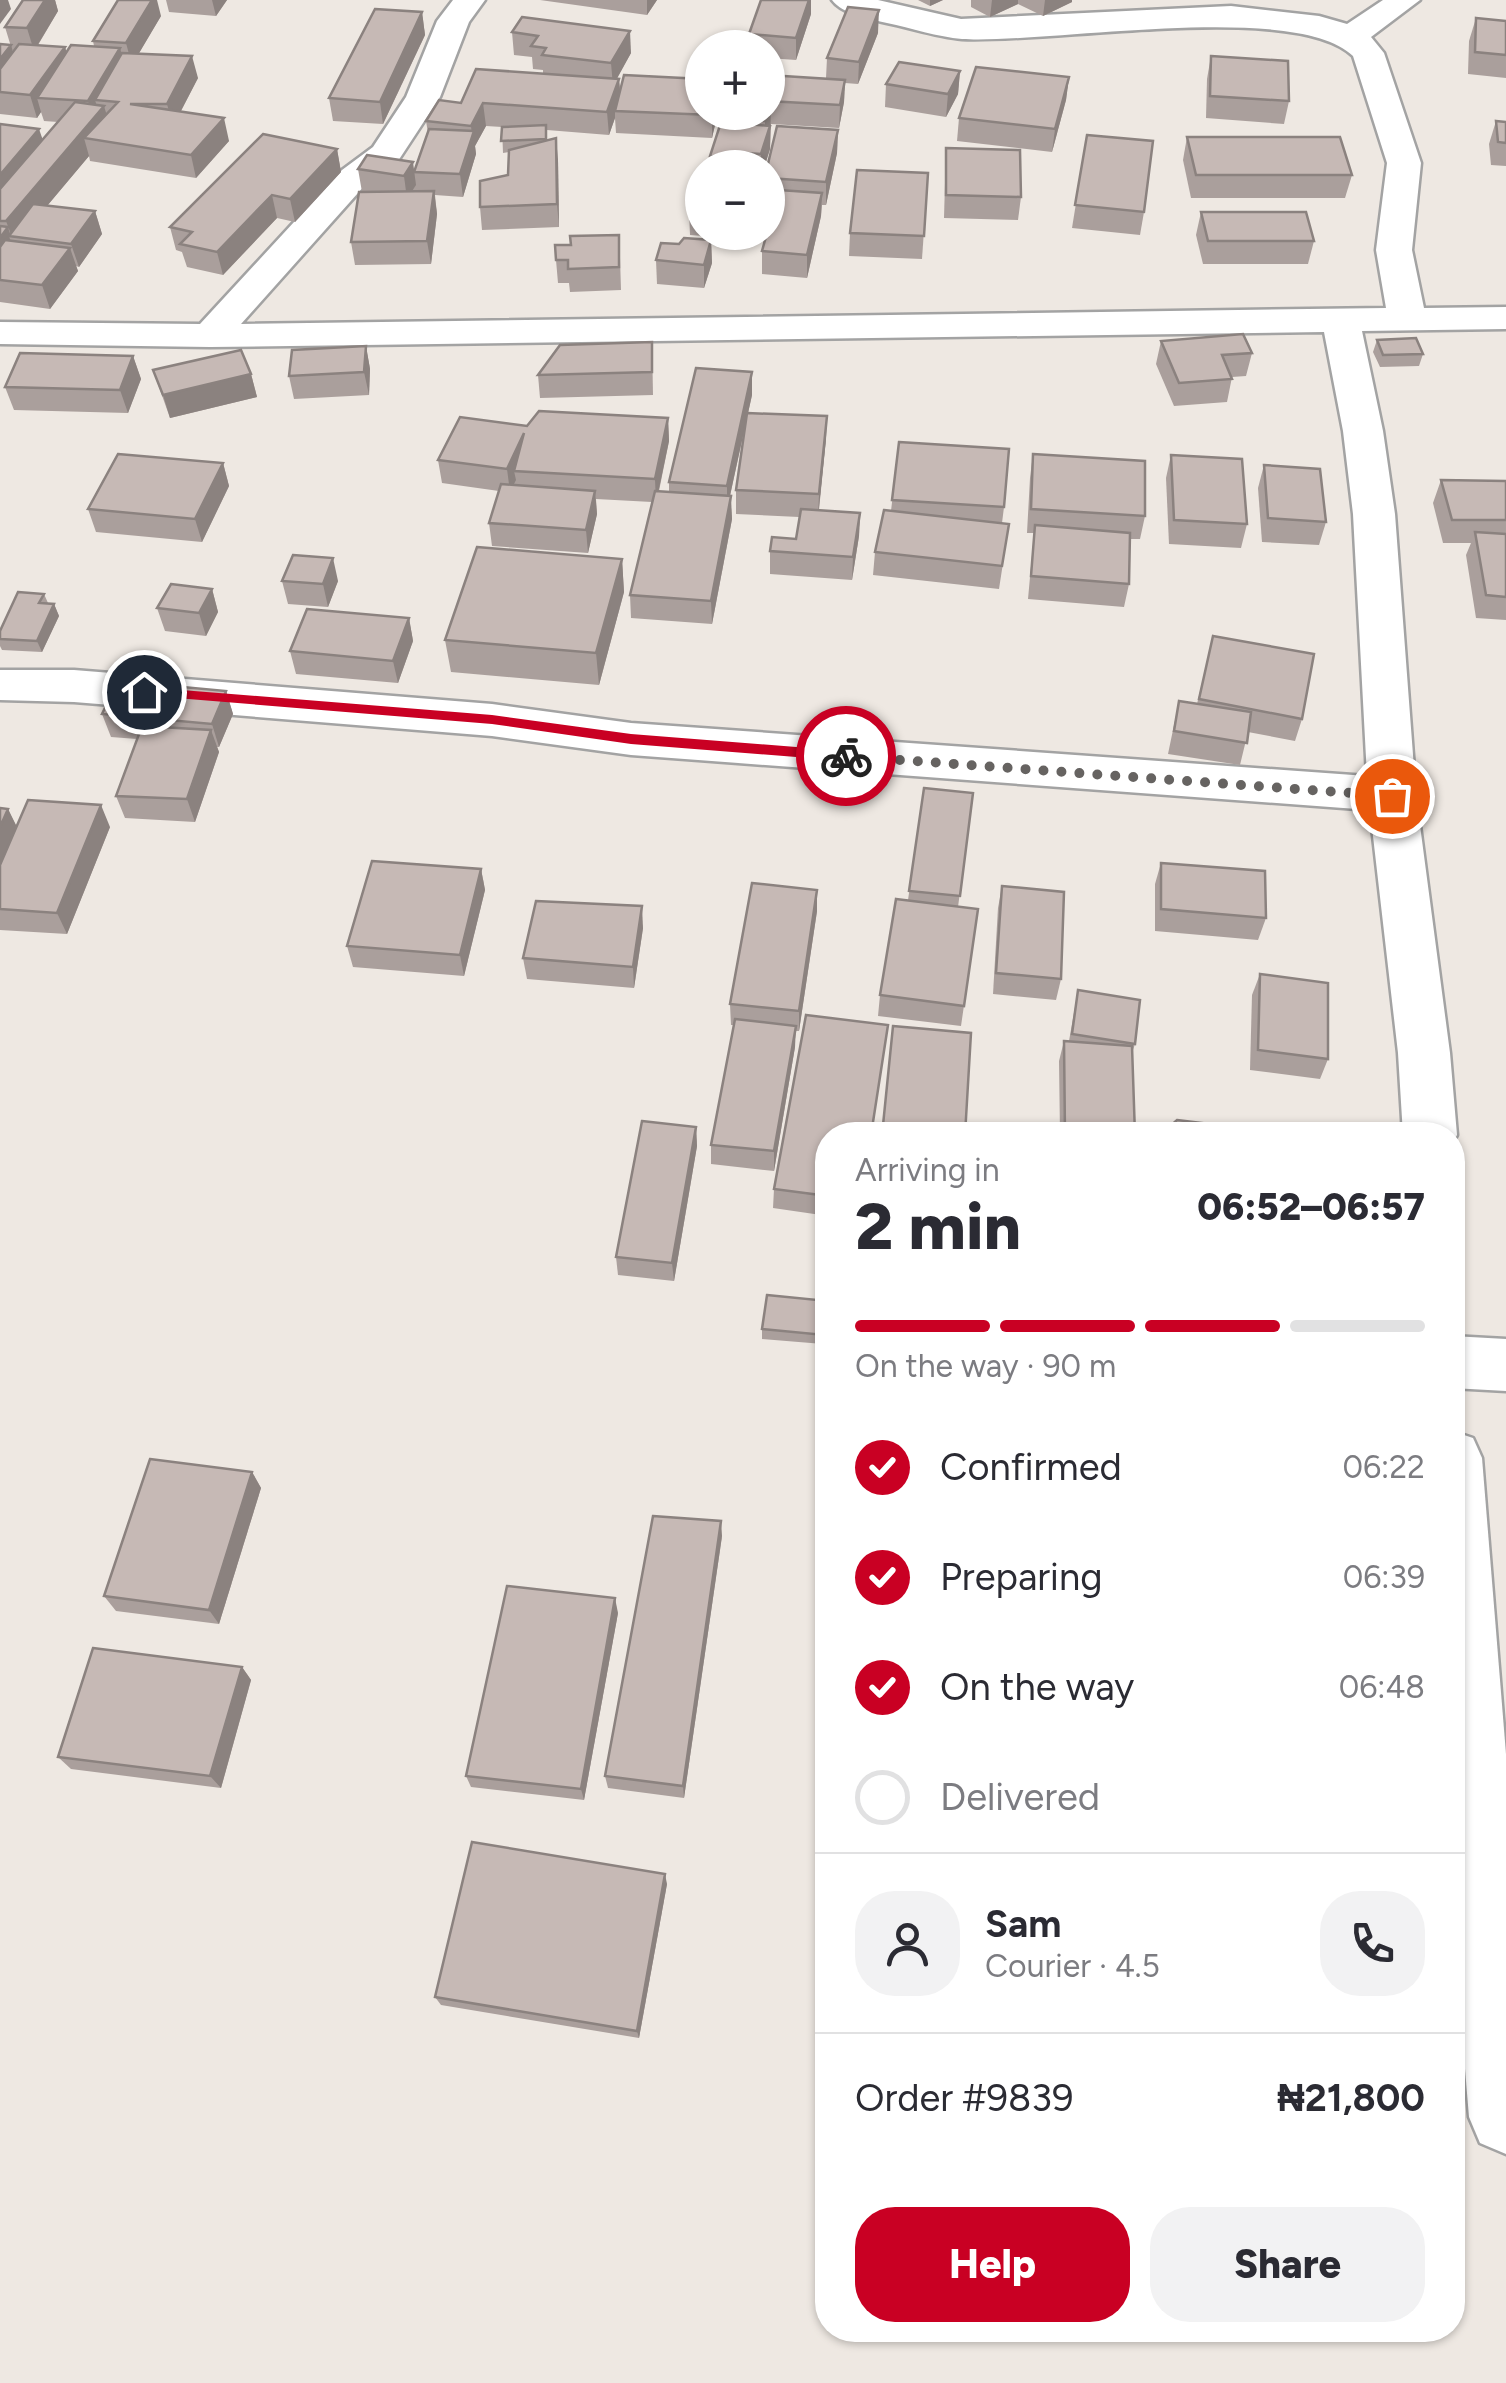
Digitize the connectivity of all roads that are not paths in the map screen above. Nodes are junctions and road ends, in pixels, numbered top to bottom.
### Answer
1 (468, 0) edge
2 (848, 0) edge
3 (1404, 0) edge
4 (1351, 36) junction
5 (1407, 318) junction
6 (1506, 318) edge
7 (1340, 319) junction
8 (0, 332) edge
9 (210, 336) junction
10 (0, 684) edge
11 (1392, 796) junction
12 (1429, 1122) edge
13 (1465, 1363) edge
14 (1506, 1365) edge
15 (1465, 1641) edge
16 (1506, 2117) edge

1 - 9 street
2 - 4 street
3 - 4 street
4 - 5 street
5 - 6 street
5 - 7 street
7 - 9 street
7 - 11 street
8 - 9 street
10 - 11 street
11 - 12 street
13 - 14 street
15 - 16 street

